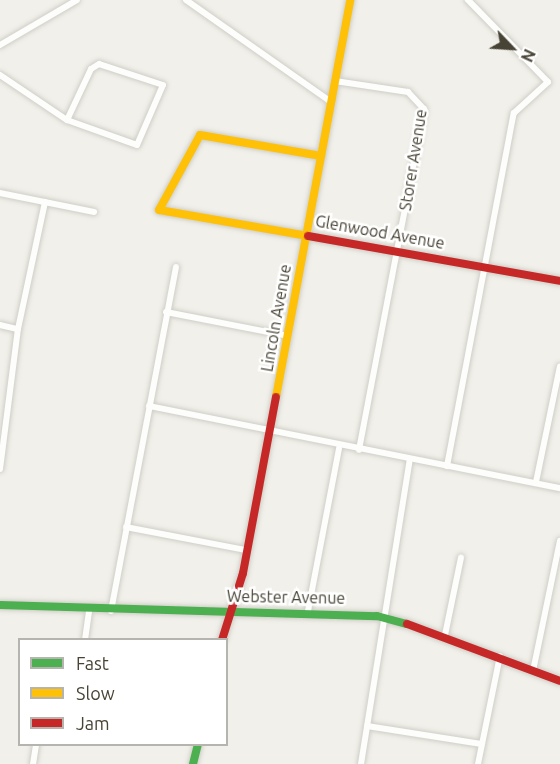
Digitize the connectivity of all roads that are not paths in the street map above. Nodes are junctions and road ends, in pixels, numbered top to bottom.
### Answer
1 (77, 0) edge
2 (186, 0) edge
3 (350, 0) edge
4 (468, 0) edge
5 (0, 45) edge
6 (0, 75) edge
7 (335, 81) junction
8 (331, 102) junction
9 (67, 120) junction
10 (321, 156) junction
11 (0, 193) edge
12 (45, 202) junction
13 (94, 212) dead end
14 (307, 234) junction
15 (397, 251) junction
16 (488, 266) junction
17 (176, 267) dead end
18 (560, 281) edge
19 (166, 312) junction
20 (0, 325) edge
21 (18, 329) junction
22 (288, 336) junction
23 (560, 366) edge
24 (149, 406) junction
25 (270, 433) junction
26 (339, 448) junction
27 (359, 450) junction
28 (410, 459) junction
29 (447, 466) junction
30 (0, 469) edge
31 (536, 482) junction
32 (560, 488) edge
33 (126, 526) junction
34 (560, 541) edge
35 (246, 550) junction
36 (460, 558) dead end
37 (0, 605) edge
38 (89, 610) junction
39 (308, 611) junction
40 (111, 612) junction
41 (230, 612) junction
42 (384, 617) junction
43 (446, 635) junction
44 (85, 638) edge
45 (222, 638) edge
46 (500, 656) junction
47 (532, 670) junction
48 (560, 681) edge
49 (367, 726) junction
50 (482, 744) junction
51 (36, 746) edge
52 (198, 746) edge
53 (33, 764) edge
54 (193, 764) edge
55 (360, 764) edge
56 (478, 764) edge

1 - 5 street
2 - 8 street
3 - 7 street, Lincoln Avenue
4 - 16 street
6 - 9 street
7 - 8 street, Lincoln Avenue
7 - 15 street, Storer Avenue
8 - 10 street, Lincoln Avenue
9 - 9 street
10 - 14 street, Lincoln Avenue
10 - 14 street, Glenwood Avenue
11 - 12 street
12 - 13 street
12 - 21 street
14 - 15 street, Glenwood Avenue
14 - 22 street, Lincoln Avenue
15 - 16 street, Glenwood Avenue
15 - 27 street, Storer Avenue
16 - 18 street, Glenwood Avenue
16 - 29 street
17 - 19 street
19 - 22 street
19 - 24 street
20 - 21 street
21 - 30 street
22 - 25 street, Lincoln Avenue
23 - 31 street
24 - 25 street
24 - 33 street
25 - 26 street
25 - 35 street, Lincoln Avenue
26 - 27 street
26 - 39 street
27 - 28 street
28 - 29 street
28 - 42 street
29 - 31 street
31 - 32 street
33 - 35 street
33 - 40 street
34 - 47 street
35 - 41 street, Lincoln Avenue
36 - 43 street
37 - 38 street, Webster Avenue
38 - 40 street, Webster Avenue
38 - 44 street
39 - 41 street, Webster Avenue
39 - 42 street, Webster Avenue
40 - 41 street, Webster Avenue
41 - 45 street, Lincoln Avenue
42 - 43 street, Webster Avenue
42 - 49 street
43 - 46 street, Webster Avenue
46 - 47 street, Webster Avenue
46 - 50 street
47 - 48 street, Webster Avenue
49 - 50 street
49 - 55 street
50 - 56 street
51 - 53 street
52 - 54 street

